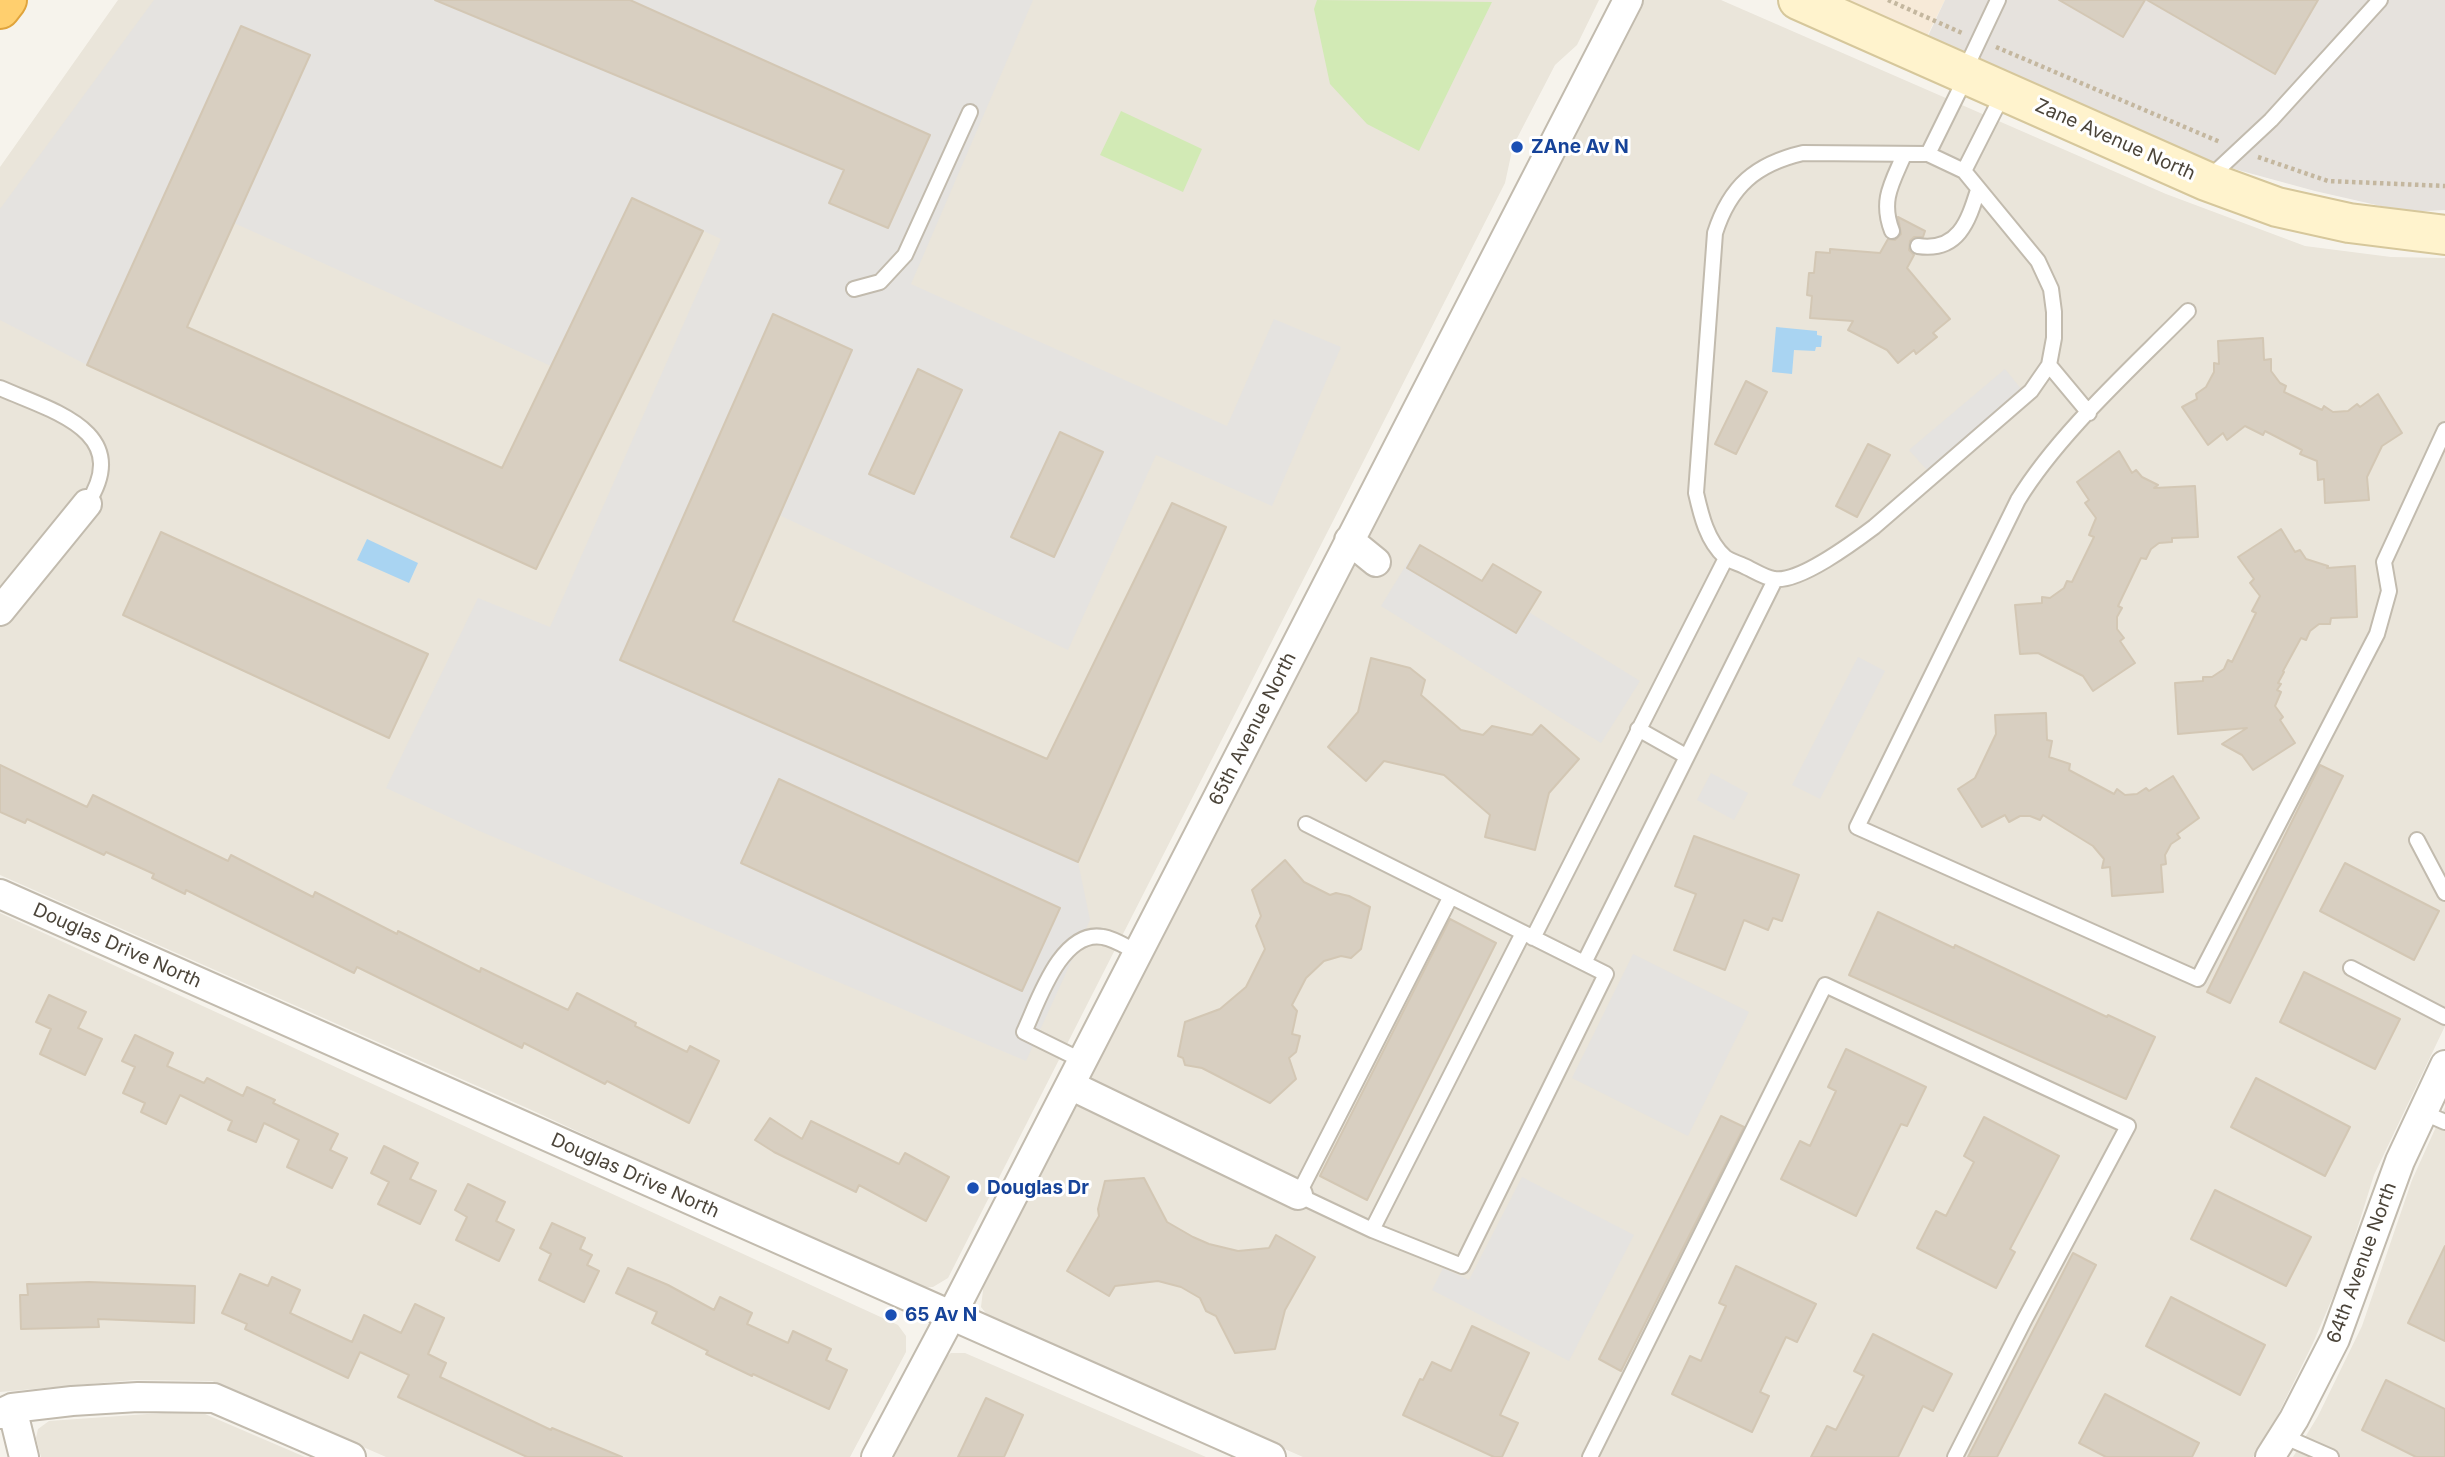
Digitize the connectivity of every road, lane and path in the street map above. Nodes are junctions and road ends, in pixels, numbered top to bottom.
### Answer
1 (6, 0) edge
2 (1628, 0) edge
3 (1798, 0) edge
4 (1888, 0) edge
5 (1998, 0) edge
6 (2380, 0) edge
7 (0, 9) edge
8 (1970, 63) junction
9 (2004, 91) junction
10 (970, 112) dead end
11 (2239, 150) junction
12 (1904, 155) junction
13 (1928, 155) junction
14 (1964, 171) junction
15 (2206, 181) junction
16 (2445, 186) edge
17 (1978, 190) junction
18 (1892, 231) dead end
19 (2445, 235) edge
20 (1918, 246) dead end
21 (854, 289) dead end
22 (2188, 311) dead end
23 (2049, 365) junction
24 (0, 388) edge
25 (2089, 414) junction
26 (2445, 430) edge
27 (86, 504) joint
28 (1349, 540) junction
29 (1726, 558) junction
30 (1376, 562) dead end
31 (1774, 579) junction
32 (0, 611) edge
33 (1638, 729) junction
34 (1686, 756) junction
35 (1306, 824) dead end
36 (2417, 840) dead end
37 (2445, 893) edge
38 (0, 894) edge
39 (1450, 898) junction
40 (1528, 936) junction
41 (1139, 953) junction
42 (1584, 963) junction
43 (2351, 968) dead end
44 (2445, 1017) edge
45 (2445, 1065) edge
46 (1077, 1073) junction
47 (2434, 1117) edge
48 (1298, 1195) junction
49 (1372, 1230) junction
50 (951, 1317) junction
51 (6, 1411) edge
52 (2276, 1447) edge
53 (1593, 1456) edge
54 (24, 1457) edge
55 (351, 1457) edge
56 (876, 1457) edge
57 (1271, 1457) edge
58 (1955, 1457) edge
59 (2331, 1457) edge

1 - 7 highway
2 - 28 street, 65th Avenue North
3 - 8 street, Zane Avenue North
4 - 8 path
5 - 8 lane
6 - 11 lane
8 - 9 street, Zane Avenue North
8 - 11 path
8 - 13 lane
9 - 14 lane
9 - 15 street, Zane Avenue North
10 - 21 lane
11 - 15 lane
11 - 16 path
12 - 13 lane
12 - 18 lane
12 - 29 lane
13 - 14 lane
14 - 17 lane
15 - 19 street, Zane Avenue North
17 - 20 lane
17 - 23 lane
22 - 25 lane
23 - 25 lane
23 - 31 lane
24 - 27 lane
25 - 26 lane
27 - 32 street
28 - 30 street
28 - 41 street, 65th Avenue North
29 - 31 lane
29 - 33 lane
31 - 34 lane
33 - 34 lane
33 - 40 lane
34 - 42 lane
35 - 39 lane
36 - 37 lane
38 - 50 street, Douglas Drive North
39 - 40 lane
39 - 48 lane
40 - 42 lane
40 - 49 lane
41 - 46 street, 65th Avenue North
41 - 46 lane
42 - 49 lane
43 - 44 lane
45 - 47 street, 64th Avenue North
46 - 48 street
46 - 50 street, 65th Avenue North
47 - 52 street, 64th Avenue North
48 - 49 lane
50 - 56 street, 65th Avenue North
50 - 57 street, Douglas Drive North
51 - 54 street
51 - 55 street
52 - 59 lane
53 - 58 lane

